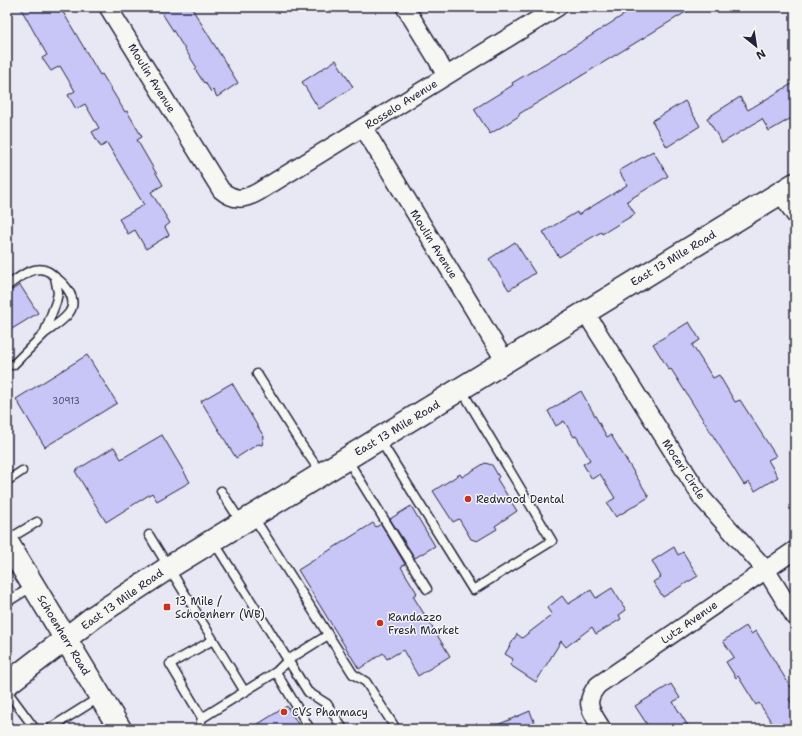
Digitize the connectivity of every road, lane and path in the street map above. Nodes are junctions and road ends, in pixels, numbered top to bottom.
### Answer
1 (108, 7) edge
2 (404, 7) edge
3 (558, 7) edge
4 (446, 76) junction
5 (363, 128) junction
6 (788, 188) edge
7 (242, 199) joint
8 (795, 215) edge
9 (55, 277) junction
10 (7, 286) edge
11 (585, 312) junction
12 (44, 334) junction
13 (505, 361) junction
14 (13, 365) dead end
15 (257, 374) dead end
16 (460, 389) junction
17 (379, 438) junction
18 (346, 458) junction
19 (22, 472) dead end
20 (322, 474) junction
21 (7, 481) edge
22 (221, 491) dead end
23 (247, 519) junction
24 (37, 522) dead end
25 (149, 535) dead end
26 (213, 540) junction
27 (7, 541) edge
28 (795, 550) edge
29 (168, 568) junction
30 (766, 570) junction
31 (34, 586) junction
32 (427, 589) dead end
33 (7, 602) edge
34 (795, 617) edge
35 (328, 635) junction
36 (66, 639) junction
37 (213, 640) junction
38 (288, 660) junction
39 (276, 672) junction
40 (7, 684) edge
41 (7, 691) edge
42 (245, 692) junction
43 (101, 697) junction
44 (202, 718) junction
45 (35, 729) edge
46 (49, 729) edge
47 (120, 729) edge
48 (199, 729) edge
49 (310, 729) edge
50 (343, 729) edge
51 (396, 729) edge
52 (602, 729) edge

1 - 7 street, Moulin Avenue
2 - 4 street
3 - 4 street, Rosselo Avenue
4 - 5 street, Rosselo Avenue
5 - 7 street, Rosselo Avenue
5 - 13 street, Moulin Avenue
6 - 8 street
6 - 11 main road, East 13 Mile Road
9 - 10 lane
9 - 12 lane
9 - 12 lane
11 - 13 main road, East 13 Mile Road
11 - 30 street, Moceri Circle
12 - 14 lane
13 - 16 main road, East 13 Mile Road
15 - 20 lane
16 - 17 main road, East 13 Mile Road
16 - 17 lane
17 - 18 main road, East 13 Mile Road
18 - 20 main road, East 13 Mile Road
18 - 32 lane
19 - 21 lane
20 - 23 main road, East 13 Mile Road
22 - 23 lane
23 - 26 main road, East 13 Mile Road
23 - 35 lane
24 - 27 lane
25 - 29 lane
26 - 29 main road, East 13 Mile Road
26 - 38 lane
27 - 31 main road, Schoenherr Road
28 - 30 street, Lutz Avenue
29 - 36 main road, East 13 Mile Road
29 - 37 lane
30 - 34 street, Moceri Circle
30 - 52 street, Lutz Avenue
31 - 33 lane
31 - 36 main road, Schoenherr Road
35 - 38 lane
35 - 51 lane
36 - 40 main road, East 13 Mile Road
36 - 43 main road, Schoenherr Road
37 - 42 lane
37 - 44 lane
38 - 39 lane
38 - 50 lane
39 - 42 lane
39 - 49 lane
41 - 45 lane
42 - 44 lane
43 - 46 lane
43 - 47 main road, Schoenherr Road
44 - 48 lane

